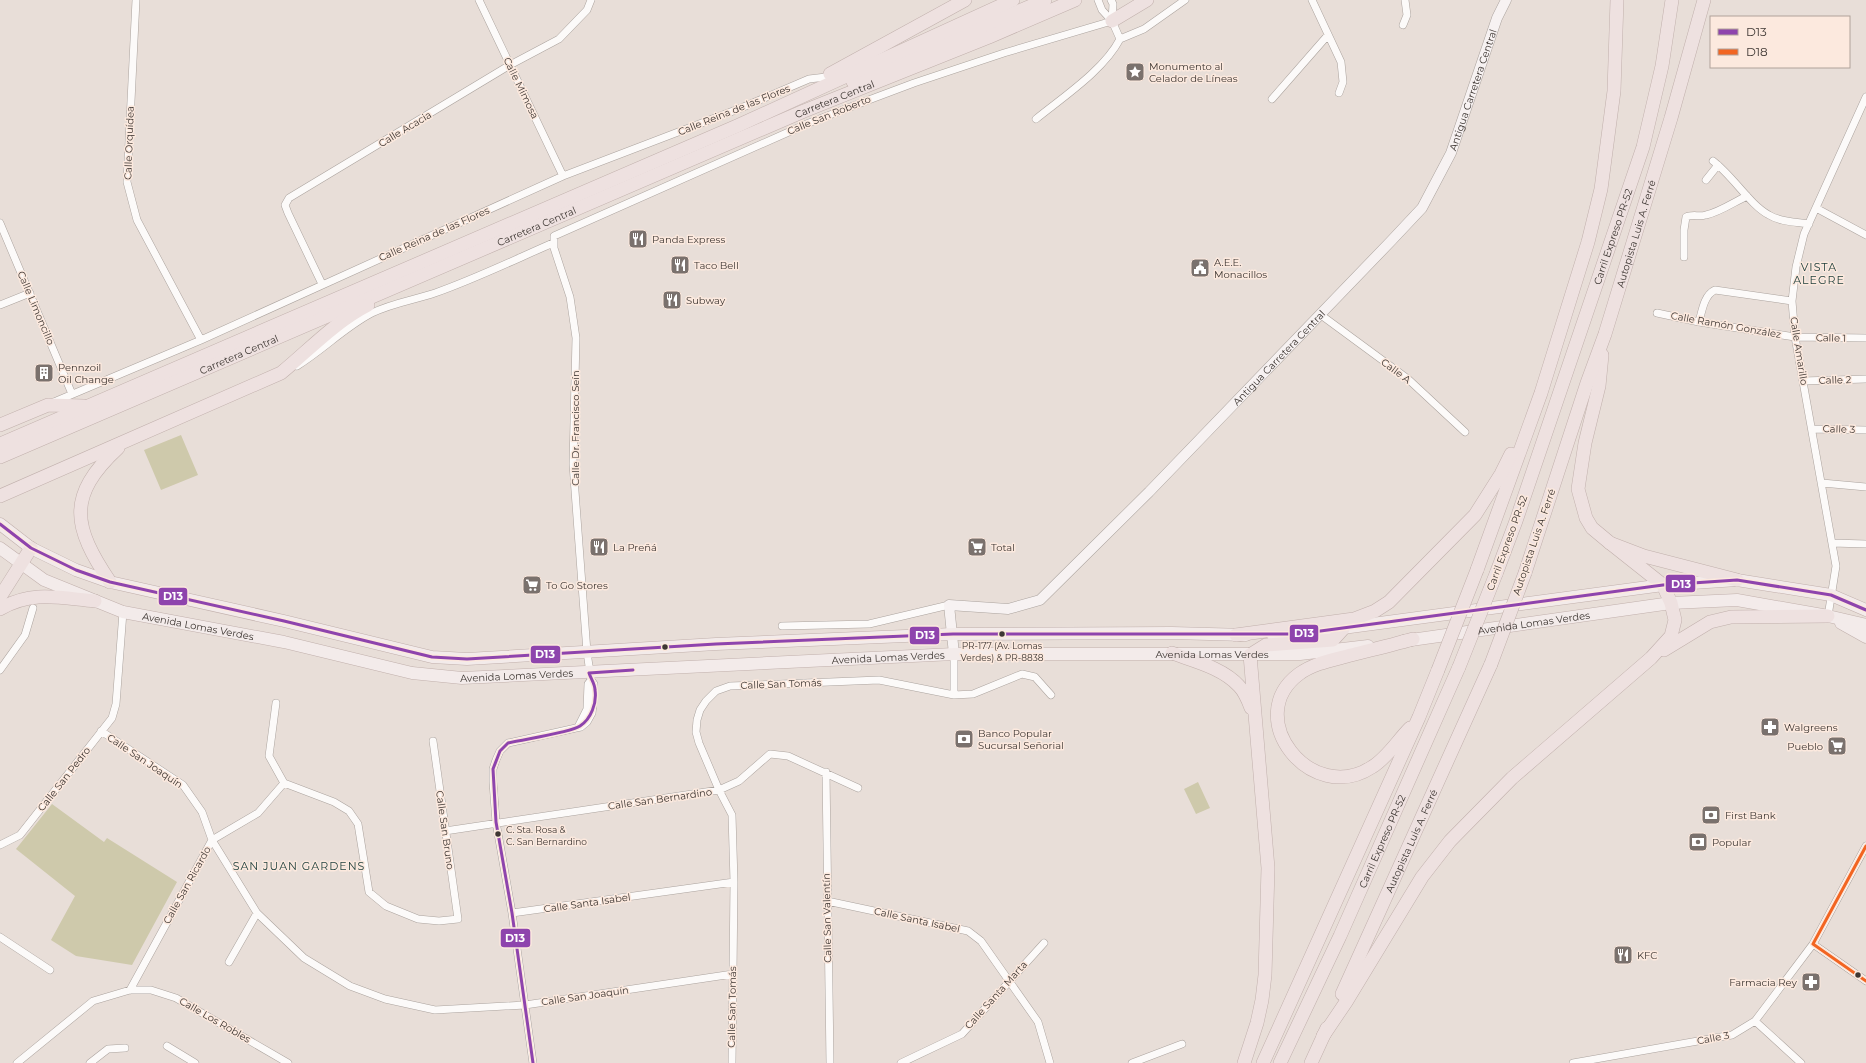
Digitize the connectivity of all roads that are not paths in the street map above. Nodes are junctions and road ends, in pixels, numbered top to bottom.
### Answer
1 (136, 0) edge
2 (479, 0) edge
3 (591, 0) edge
4 (965, 0) edge
5 (1013, 0) edge
6 (1044, 0) edge
7 (1098, 0) edge
8 (1111, 0) edge
9 (1147, 0) edge
10 (1185, 0) edge
11 (1312, 0) edge
12 (1405, 0) edge
13 (1506, 0) edge
14 (1618, 0) edge
15 (1672, 0) edge
16 (1704, 0) edge
17 (1711, 0) edge
18 (1071, 1) edge
19 (1112, 21) junction
20 (1403, 25) dead end
21 (1328, 35) junction
22 (1120, 40) junction
23 (1691, 46) junction
24 (510, 66) junction
25 (826, 77) junction
26 (1339, 93) dead end
27 (1866, 98) edge
28 (1272, 99) dead end
29 (1036, 119) dead end
30 (737, 126) junction
31 (563, 176) junction
32 (1706, 180) dead end
33 (1747, 196) junction
34 (1816, 208) junction
35 (0, 223) edge
36 (1808, 224) junction
37 (1866, 235) edge
38 (553, 243) junction
39 (1684, 258) dead end
40 (322, 284) junction
41 (396, 286) junction
42 (30, 293) junction
43 (1792, 301) junction
44 (0, 305) edge
45 (1657, 313) dead end
46 (1321, 316) junction
47 (1699, 322) junction
48 (1605, 334) junction
49 (1795, 337) junction
50 (1866, 338) edge
51 (201, 340) junction
52 (281, 373) junction
53 (1866, 379) edge
54 (1803, 381) junction
55 (1541, 393) junction
56 (72, 394) junction
57 (48, 405) junction
58 (89, 406) junction
59 (0, 425) edge
60 (1812, 429) junction
61 (1866, 430) edge
62 (1465, 432) dead end
63 (124, 442) junction
64 (0, 444) edge
65 (0, 457) edge
66 (1822, 484) junction
67 (1866, 488) edge
68 (0, 496) edge
69 (0, 524) edge
70 (1610, 543) junction
71 (1832, 543) junction
72 (1866, 544) edge
73 (0, 548) edge
74 (31, 548) junction
75 (22, 564) junction
76 (1737, 580) junction
77 (110, 582) junction
78 (1663, 585) junction
79 (1831, 595) junction
80 (0, 597) edge
81 (95, 601) junction
82 (1671, 603) junction
83 (949, 605) junction
84 (33, 608) dead end
85 (0, 609) edge
86 (1866, 610) edge
87 (123, 612) junction
88 (1828, 616) junction
89 (1866, 625) edge
90 (782, 626) dead end
91 (1343, 629) junction
92 (953, 634) junction
93 (1236, 635) junction
94 (1866, 637) edge
95 (1413, 639) junction
96 (587, 652) junction
97 (1172, 653) junction
98 (954, 654) junction
99 (1250, 655) junction
100 (1651, 658) junction
101 (0, 670) edge
102 (590, 676) junction
103 (954, 694) junction
104 (1051, 695) dead end
105 (276, 703) dead end
106 (1255, 716) junction
107 (1419, 717) junction
108 (101, 731) junction
109 (433, 741) dead end
110 (826, 772) junction
111 (284, 783) junction
112 (858, 788) dead end
113 (719, 790) junction
114 (496, 822) junction
115 (445, 831) junction
116 (212, 840) junction
117 (2, 844) edge
118 (1866, 846) edge
119 (734, 882) junction
120 (827, 902) junction
121 (257, 913) junction
122 (512, 913) junction
123 (0, 937) edge
124 (1044, 943) dead end
125 (1813, 944) junction
126 (228, 962) dead end
127 (50, 970) dead end
128 (733, 974) junction
129 (1009, 980) junction
130 (1866, 981) edge
131 (130, 990) junction
132 (525, 1005) junction
133 (1755, 1021) junction
134 (1323, 1036) junction
135 (1182, 1044) dead end
136 (167, 1046) dead end
137 (125, 1048) dead end
138 (1591, 1061) edge
139 (190, 1062) edge
140 (17, 1063) edge
141 (90, 1063) edge
142 (288, 1063) edge
143 (533, 1063) edge
144 (732, 1063) edge
145 (830, 1063) edge
146 (901, 1063) edge
147 (1050, 1063) edge
148 (1132, 1063) edge
149 (1244, 1063) edge
150 (1262, 1063) edge
151 (1280, 1063) edge
152 (1311, 1063) edge
153 (1573, 1063) edge
154 (1801, 1063) edge

1 - 51 street, Calle Orquídea
2 - 24 street, Calle Mimosa
3 - 24 street, Calle Acacia
4 - 25 highway
5 - 30 highway, Carretera Central
6 - 30 highway
7 - 19 street
8 - 19 street
9 - 19 highway
10 - 22 street
11 - 21 street
12 - 20 street
13 - 46 street, Antigua Carretera Central
14 - 55 highway
15 - 151 highway, Carril Expreso PR-52, bridge
16 - 23 highway, Autopista Luis A. Ferré
17 - 23 highway
18 - 41 highway, Carretera Central
19 - 22 street
19 - 38 street, Calle San Roberto
21 - 26 street
21 - 28 street
22 - 29 street
23 - 48 highway, Autopista Luis A. Ferré
24 - 31 street, Calle Mimosa
24 - 40 street, Calle Acacia
25 - 30 highway
25 - 31 street, Calle Reina de las Flores
27 - 34 street, Calle Amarillo
30 - 58 highway, Carretera Central
31 - 40 street, Calle Reina de las Flores
32 - 33 street
33 - 36 street
33 - 39 street
34 - 36 street, Calle Amarillo
34 - 37 street
35 - 42 street, Calle Limoncillo
36 - 43 street, Calle Amarillo
38 - 52 street
38 - 96 street, Calle Dr. Francisco Seín
40 - 51 street, Calle Reina de las Flores
41 - 52 highway
41 - 65 highway, Carretera Central
42 - 44 street
42 - 56 street, Calle Limoncillo
43 - 47 street
43 - 49 street, Calle Amarillo
45 - 47 street, Calle Ramón González
46 - 62 street, Calle A
46 - 83 street, Antigua Carretera Central
47 - 49 street, Calle Ramón González
48 - 70 highway
48 - 134 highway, Autopista Luis A. Ferré, bridge
49 - 50 street, Calle 1
49 - 54 street, Calle Amarillo
51 - 56 street, Calle Reina de las Flores
52 - 63 highway
53 - 54 street, Calle 2
54 - 60 street, Calle Amarillo
55 - 93 highway
55 - 107 highway, bridge
56 - 57 street, Calle Reina de las Flores
57 - 58 highway
57 - 59 highway
58 - 64 highway, Carretera Central
60 - 61 street, Calle 3
60 - 66 street, Calle Amarillo
63 - 68 highway
63 - 77 highway
66 - 67 street
66 - 71 street, Calle Amarillo
69 - 74 main road, Avenida Lomas Verdes
70 - 76 highway
70 - 78 highway
71 - 72 street
71 - 79 street, Calle Amarillo
73 - 75 main road, Avenida Lomas Verdes
74 - 75 highway
74 - 77 main road, Avenida Lomas Verdes
75 - 80 highway
75 - 81 main road, Avenida Lomas Verdes
76 - 78 main road, Avenida Lomas Verdes
76 - 79 main road, Avenida Lomas Verdes
77 - 96 main road, Avenida Lomas Verdes
78 - 82 highway
78 - 91 main road, Avenida Lomas Verdes
79 - 86 main road, Avenida Lomas Verdes
79 - 88 street, Calle Amarillo
81 - 85 highway
81 - 87 main road, Avenida Lomas Verdes
82 - 88 main road, Avenida Lomas Verdes
82 - 95 main road, Avenida Lomas Verdes
82 - 100 highway
83 - 90 street
83 - 92 street
84 - 101 street
87 - 102 main road, Avenida Lomas Verdes
87 - 108 street, Calle San Pedro
88 - 89 main road, Avenida Lomas Verdes
88 - 94 main road
88 - 100 highway
91 - 93 main road, Avenida Lomas Verdes
91 - 99 highway
92 - 93 main road, Avenida Lomas Verdes
92 - 96 main road, Avenida Lomas Verdes
92 - 98 street
95 - 99 main road, Avenida Lomas Verdes
95 - 107 highway
96 - 102 street, Calle Dr. Francisco Seín
97 - 98 main road, Avenida Lomas Verdes
97 - 99 main road, Avenida Lomas Verdes
97 - 106 highway
98 - 102 main road, Avenida Lomas Verdes
98 - 103 street
99 - 106 highway
100 - 134 highway
102 - 114 street, Calle Dr. Francisco Seín
103 - 104 street, Calle San Tomás
103 - 113 street, Calle San Tomás
105 - 111 street
106 - 149 highway
107 - 150 highway
108 - 116 street, Calle San Joaquín
108 - 117 street, Calle San Pedro
109 - 115 street, Calle San Bruno
110 - 112 street, Calle San Bernardino
110 - 113 street, Calle San Bernardino
110 - 120 street, Calle San Valentín
111 - 115 street, Calle San Bruno
111 - 116 street, Calle San Ricardo
113 - 114 street, Calle San Bernardino
113 - 119 street, Calle San Tomás
114 - 115 street, Calle San Bernardino
114 - 122 street
116 - 121 street, Calle San Joaquín
116 - 131 street, Calle San Ricardo
118 - 125 street, Calle 3
119 - 122 street, Calle Santa Isabel
119 - 128 street, Calle San Tomás
120 - 129 street, Calle Santa Isabel
120 - 145 street, Calle San Valentín
121 - 126 street
121 - 132 street, Calle San Joaquín
122 - 132 street
123 - 127 street
124 - 129 street, Calle Santa Marta
125 - 130 street
125 - 133 street, Calle 3
128 - 132 street, Calle San Joaquín
128 - 144 street, Calle San Tomás
129 - 146 street, Calle Santa Marta
129 - 147 street, Calle Santa Isabel
131 - 140 street, Calle Los Robles
131 - 142 street, Calle Los Robles
132 - 143 street
133 - 138 street, Calle 3
133 - 154 street
134 - 152 highway, Autopista Luis A. Ferré
135 - 148 street
136 - 139 street
137 - 141 street
138 - 153 street, Calle 3

